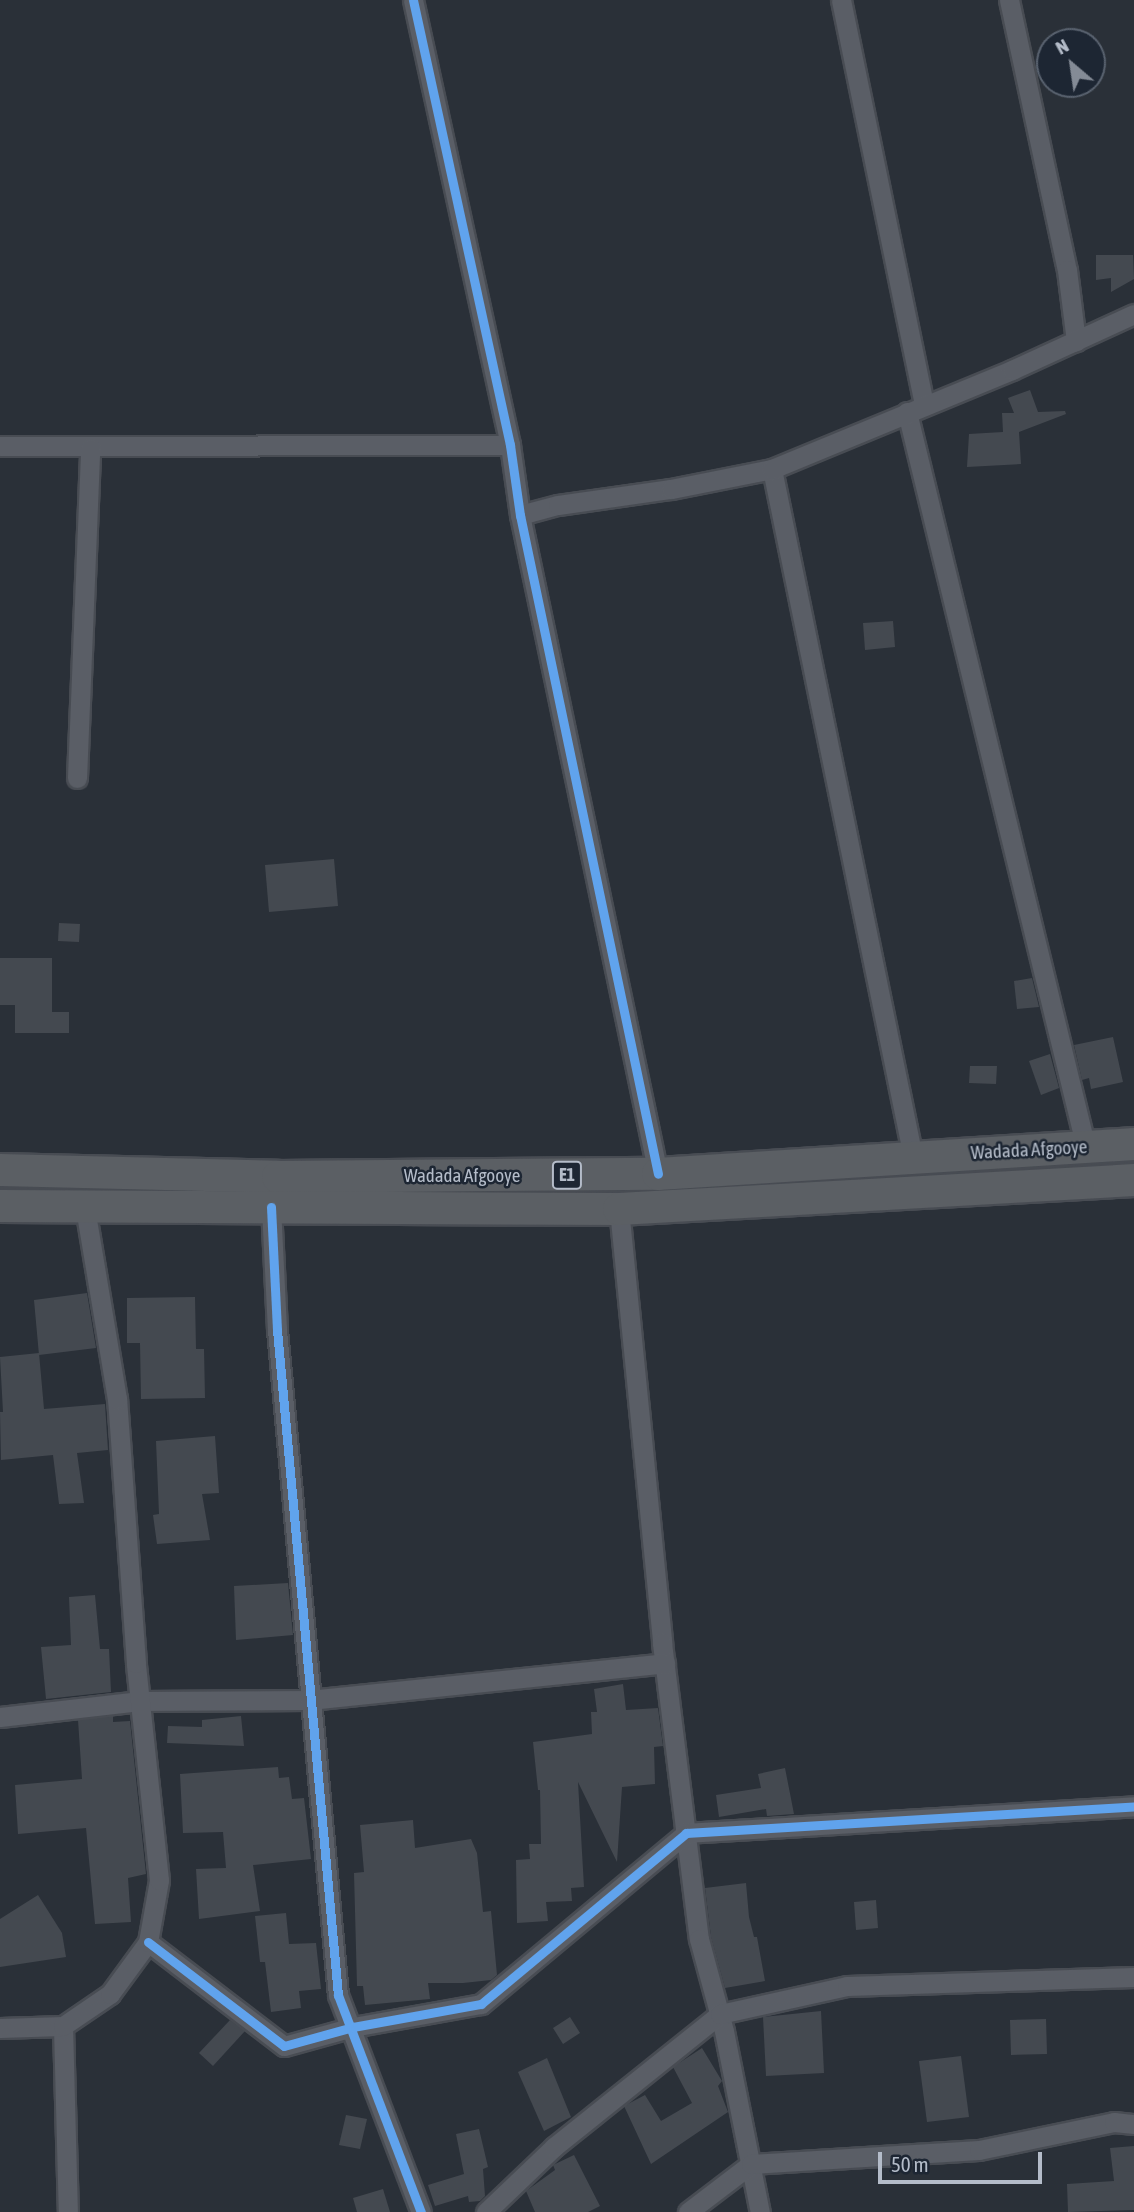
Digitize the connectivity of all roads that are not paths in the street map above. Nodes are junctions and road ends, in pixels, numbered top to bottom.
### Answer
1 (414, 0) edge
2 (841, 0) edge
3 (1009, 0) edge
4 (1134, 314) edge
5 (1076, 341) junction
6 (916, 409) junction
7 (510, 445) junction
8 (0, 446) edge
9 (90, 448) junction
10 (772, 469) junction
11 (520, 514) junction
12 (76, 778) dead end
13 (1134, 1144) edge
14 (1086, 1148) junction
15 (914, 1157) junction
16 (0, 1170) edge
17 (658, 1174) junction
18 (1134, 1180) edge
19 (0, 1206) edge
20 (271, 1207) junction
21 (85, 1208) junction
22 (619, 1209) junction
23 (665, 1663) junction
24 (309, 1700) junction
25 (140, 1701) junction
26 (0, 1717) edge
27 (1134, 1806) edge
28 (686, 1833) junction
29 (148, 1942) junction
30 (1134, 1977) edge
31 (720, 2014) junction
32 (63, 2026) junction
33 (353, 2027) junction
34 (0, 2028) edge
35 (1134, 2124) edge
36 (751, 2164) junction
37 (68, 2212) edge
38 (421, 2212) edge
39 (486, 2212) edge
40 (688, 2212) edge
41 (761, 2212) edge

1 - 7 street
2 - 6 street
3 - 5 street
4 - 5 street
5 - 6 street
6 - 10 street
6 - 14 street
7 - 9 street
7 - 11 street
8 - 9 street
9 - 12 street
10 - 11 street
10 - 15 street
11 - 17 street
13 - 14 highway, Wadada Afgooye / E1
14 - 15 highway, Wadada Afgooye / E1
15 - 17 highway, Wadada Afgooye / E1
16 - 17 highway, Wadada Afgooye / E1
18 - 22 highway, Wadada Afgooye / E1
19 - 21 highway, Wadada Afgooye / E1
20 - 21 highway, Wadada Afgooye / E1
20 - 22 highway, Wadada Afgooye / E1
20 - 24 street
21 - 25 street
22 - 23 street
23 - 24 street
23 - 28 street
24 - 25 street
24 - 33 street
25 - 26 street
25 - 29 street
27 - 28 street
28 - 31 street
28 - 33 street
29 - 32 street
29 - 33 street
30 - 31 street
31 - 36 street
31 - 39 street
32 - 34 street
32 - 37 street
33 - 38 street
35 - 36 street
36 - 40 street
36 - 41 street

